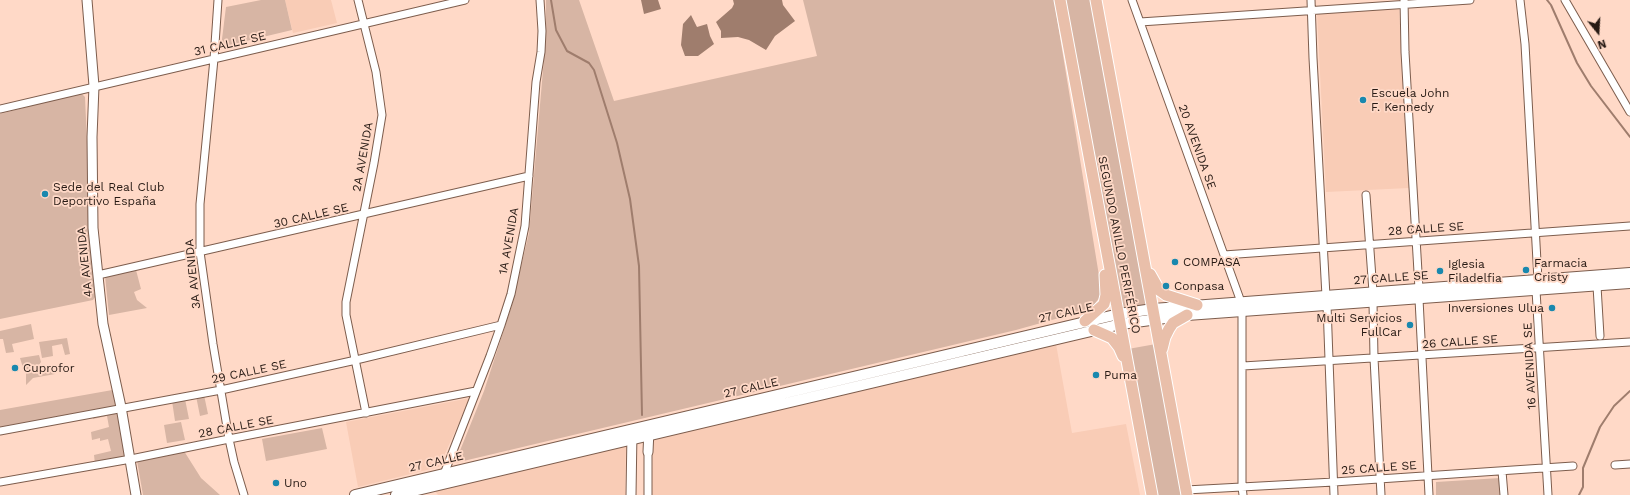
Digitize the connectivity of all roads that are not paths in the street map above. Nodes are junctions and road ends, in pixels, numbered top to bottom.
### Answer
1 (87, 0) edge
2 (218, 0) edge
3 (358, 0) edge
4 (464, 0) edge
5 (540, 0) edge
6 (1060, 0) edge
7 (1096, 0) edge
8 (1132, 0) edge
9 (1311, 0) edge
10 (1360, 0) edge
11 (1453, 0) edge
12 (1470, 0) edge
13 (1520, 0) edge
14 (1565, 0) edge
15 (1404, 2) edge
16 (1360, 8) junction
17 (1311, 11) junction
18 (1140, 22) junction
19 (364, 23) junction
20 (214, 59) junction
21 (94, 86) junction
22 (0, 109) edge
23 (1630, 112) edge
24 (529, 176) junction
25 (1366, 195) dead end
26 (1101, 214) junction
27 (363, 215) junction
28 (1630, 226) edge
29 (1535, 232) junction
30 (1416, 241) junction
31 (1370, 244) junction
32 (1324, 248) junction
33 (200, 252) junction
34 (1224, 255) junction
35 (1145, 263) junction
36 (1630, 273) edge
37 (98, 274) junction
38 (1630, 283) edge
39 (1537, 285) junction
40 (1597, 286) junction
41 (1419, 294) junction
42 (1373, 297) junction
43 (1326, 300) junction
44 (1197, 305) junction
45 (1242, 307) junction
46 (1154, 314) junction
47 (1187, 315) junction
48 (1120, 319) junction
49 (1086, 321) junction
50 (501, 325) junction
51 (1094, 330) junction
52 (1600, 336) dead end
53 (1630, 342) edge
54 (1540, 348) junction
55 (1161, 353) junction
56 (1422, 355) junction
57 (1374, 358) junction
58 (356, 360) junction
59 (1328, 361) junction
60 (1243, 366) junction
61 (1129, 369) junction
62 (221, 390) junction
63 (476, 391) junction
64 (121, 407) junction
65 (366, 412) junction
66 (649, 430) junction
67 (0, 431) edge
68 (632, 434) junction
69 (229, 439) junction
70 (648, 452) joint
71 (131, 460) junction
72 (1630, 464) edge
73 (1614, 465) dead end
74 (1573, 466) dead end
75 (1547, 468) junction
76 (1502, 471) junction
77 (444, 474) junction
78 (1428, 476) junction
79 (1380, 479) junction
80 (0, 482) edge
81 (1334, 482) junction
82 (1242, 487) junction
83 (1186, 492) edge
84 (136, 495) edge
85 (244, 495) edge
86 (355, 495) edge
87 (399, 495) edge
88 (631, 495) edge
89 (648, 495) edge
90 (1152, 495) edge
91 (1243, 495) edge
92 (1334, 495) edge
93 (1381, 495) edge
94 (1429, 495) edge
95 (1504, 495) edge
96 (1548, 495) edge

1 - 21 street, 4A AVENIDA
2 - 20 street, 3A AVENIDA
3 - 19 street, 2A AVENIDA
4 - 19 street, 31 CALLE SE
5 - 24 street, 1A AVENIDA
6 - 26 main road, SEGUNDO ANILLO PERIFÉRICO
7 - 35 main road, SEGUNDO ANILLO PERIFÉRICO
8 - 18 street, 20 AVENIDA SE
9 - 17 street
10 - 16 street
11 - 12 street
11 - 15 street
13 - 29 street, 16 AVENIDA SE
14 - 23 street
15 - 16 street
15 - 30 street
16 - 17 street
17 - 18 street
17 - 32 street
18 - 34 street, 20 AVENIDA SE
19 - 20 street, 31 CALLE SE
19 - 27 street, 2A AVENIDA
20 - 21 street, 31 CALLE SE
20 - 33 street, 3A AVENIDA
21 - 22 street, 31 CALLE SE
21 - 37 street, 4A AVENIDA
24 - 27 street, 30 CALLE SE
24 - 50 street, 1A AVENIDA
25 - 31 street
26 - 48 main road, SEGUNDO ANILLO PERIFÉRICO
26 - 49 main road
27 - 33 street, 30 CALLE SE
27 - 58 street, 2A AVENIDA
28 - 29 street, 28 CALLE SE
29 - 30 street, 28 CALLE SE
29 - 39 street, 16 AVENIDA SE
30 - 31 street, 28 CALLE SE
30 - 41 street
31 - 32 street, 28 CALLE SE
31 - 42 street
32 - 34 street, 28 CALLE SE
32 - 43 street
33 - 37 street, 30 CALLE SE
33 - 62 street, 3A AVENIDA
34 - 45 street, 20 AVENIDA SE
35 - 44 main road
35 - 46 main road, SEGUNDO ANILLO PERIFÉRICO
36 - 39 main road, 27 CALLE SE
37 - 64 street, 4A AVENIDA
38 - 40 main road, 27 CALLE SE
39 - 40 main road, 27 CALLE SE
39 - 41 main road, 27 CALLE SE
39 - 54 street, 16 AVENIDA SE
40 - 52 street
41 - 42 main road, 27 CALLE SE
41 - 56 street
42 - 43 main road, 27 CALLE SE
42 - 57 street
43 - 45 main road, 27 CALLE SE
43 - 59 street
44 - 45 main road, 27 CALLE SE
44 - 46 main road, 27 CALLE SE
45 - 47 main road, 27 CALLE SE
45 - 60 street, 20 AVENIDA SE
46 - 47 main road, 27 CALLE SE
46 - 48 main road, 27 CALLE
46 - 55 main road, SEGUNDO ANILLO PERIFÉRICO
47 - 55 main road
48 - 49 main road, 27 CALLE
48 - 51 main road, 27 CALLE
48 - 61 main road, SEGUNDO ANILLO PERIFÉRICO
49 - 66 main road, 27 CALLE
50 - 58 street, 29 CALLE SE
50 - 63 street, 1A AVENIDA
51 - 61 main road
51 - 66 main road, 27 CALLE
53 - 54 street, 26 CALLE SE
54 - 56 street, 26 CALLE SE
54 - 75 street, 16 AVENIDA SE
55 - 83 main road, SEGUNDO ANILLO PERIFÉRICO
56 - 57 street, 26 CALLE SE
56 - 78 street
57 - 59 street, 26 CALLE SE
57 - 79 street
58 - 62 street, 29 CALLE SE
58 - 65 street, 2A AVENIDA
59 - 60 street, 26 CALLE SE
59 - 81 street
60 - 82 street, 20 AVENIDA SE
61 - 90 main road, SEGUNDO ANILLO PERIFÉRICO
62 - 64 street, 29 CALLE SE
62 - 69 street, 3A AVENIDA
63 - 65 street, 28 CALLE SE
63 - 77 street, 1A AVENIDA
64 - 67 street, 29 CALLE SE
64 - 71 street, 4A AVENIDA
65 - 69 street, 28 CALLE SE
66 - 68 main road, 27 CALLE
66 - 70 street
68 - 77 main road, 27 CALLE
68 - 87 main road, 27 CALLE
68 - 88 street
69 - 71 street, 28 CALLE SE
69 - 85 street, 3A AVENIDA
70 - 89 street
71 - 80 street, 28 CALLE SE
71 - 84 street, 4A AVENIDA
72 - 73 street
74 - 75 street, 25 CALLE SE
75 - 76 street, 25 CALLE SE
75 - 96 street, 16 AVENIDA SE
76 - 78 street, 25 CALLE SE
76 - 95 street
77 - 86 main road, 27 CALLE
78 - 79 street, 25 CALLE SE
78 - 94 street
79 - 81 street, 25 CALLE SE
79 - 93 street
81 - 82 street, 25 CALLE SE
81 - 92 street
82 - 83 street, 25 CALLE SE
82 - 91 street, 20 AVENIDA SE

